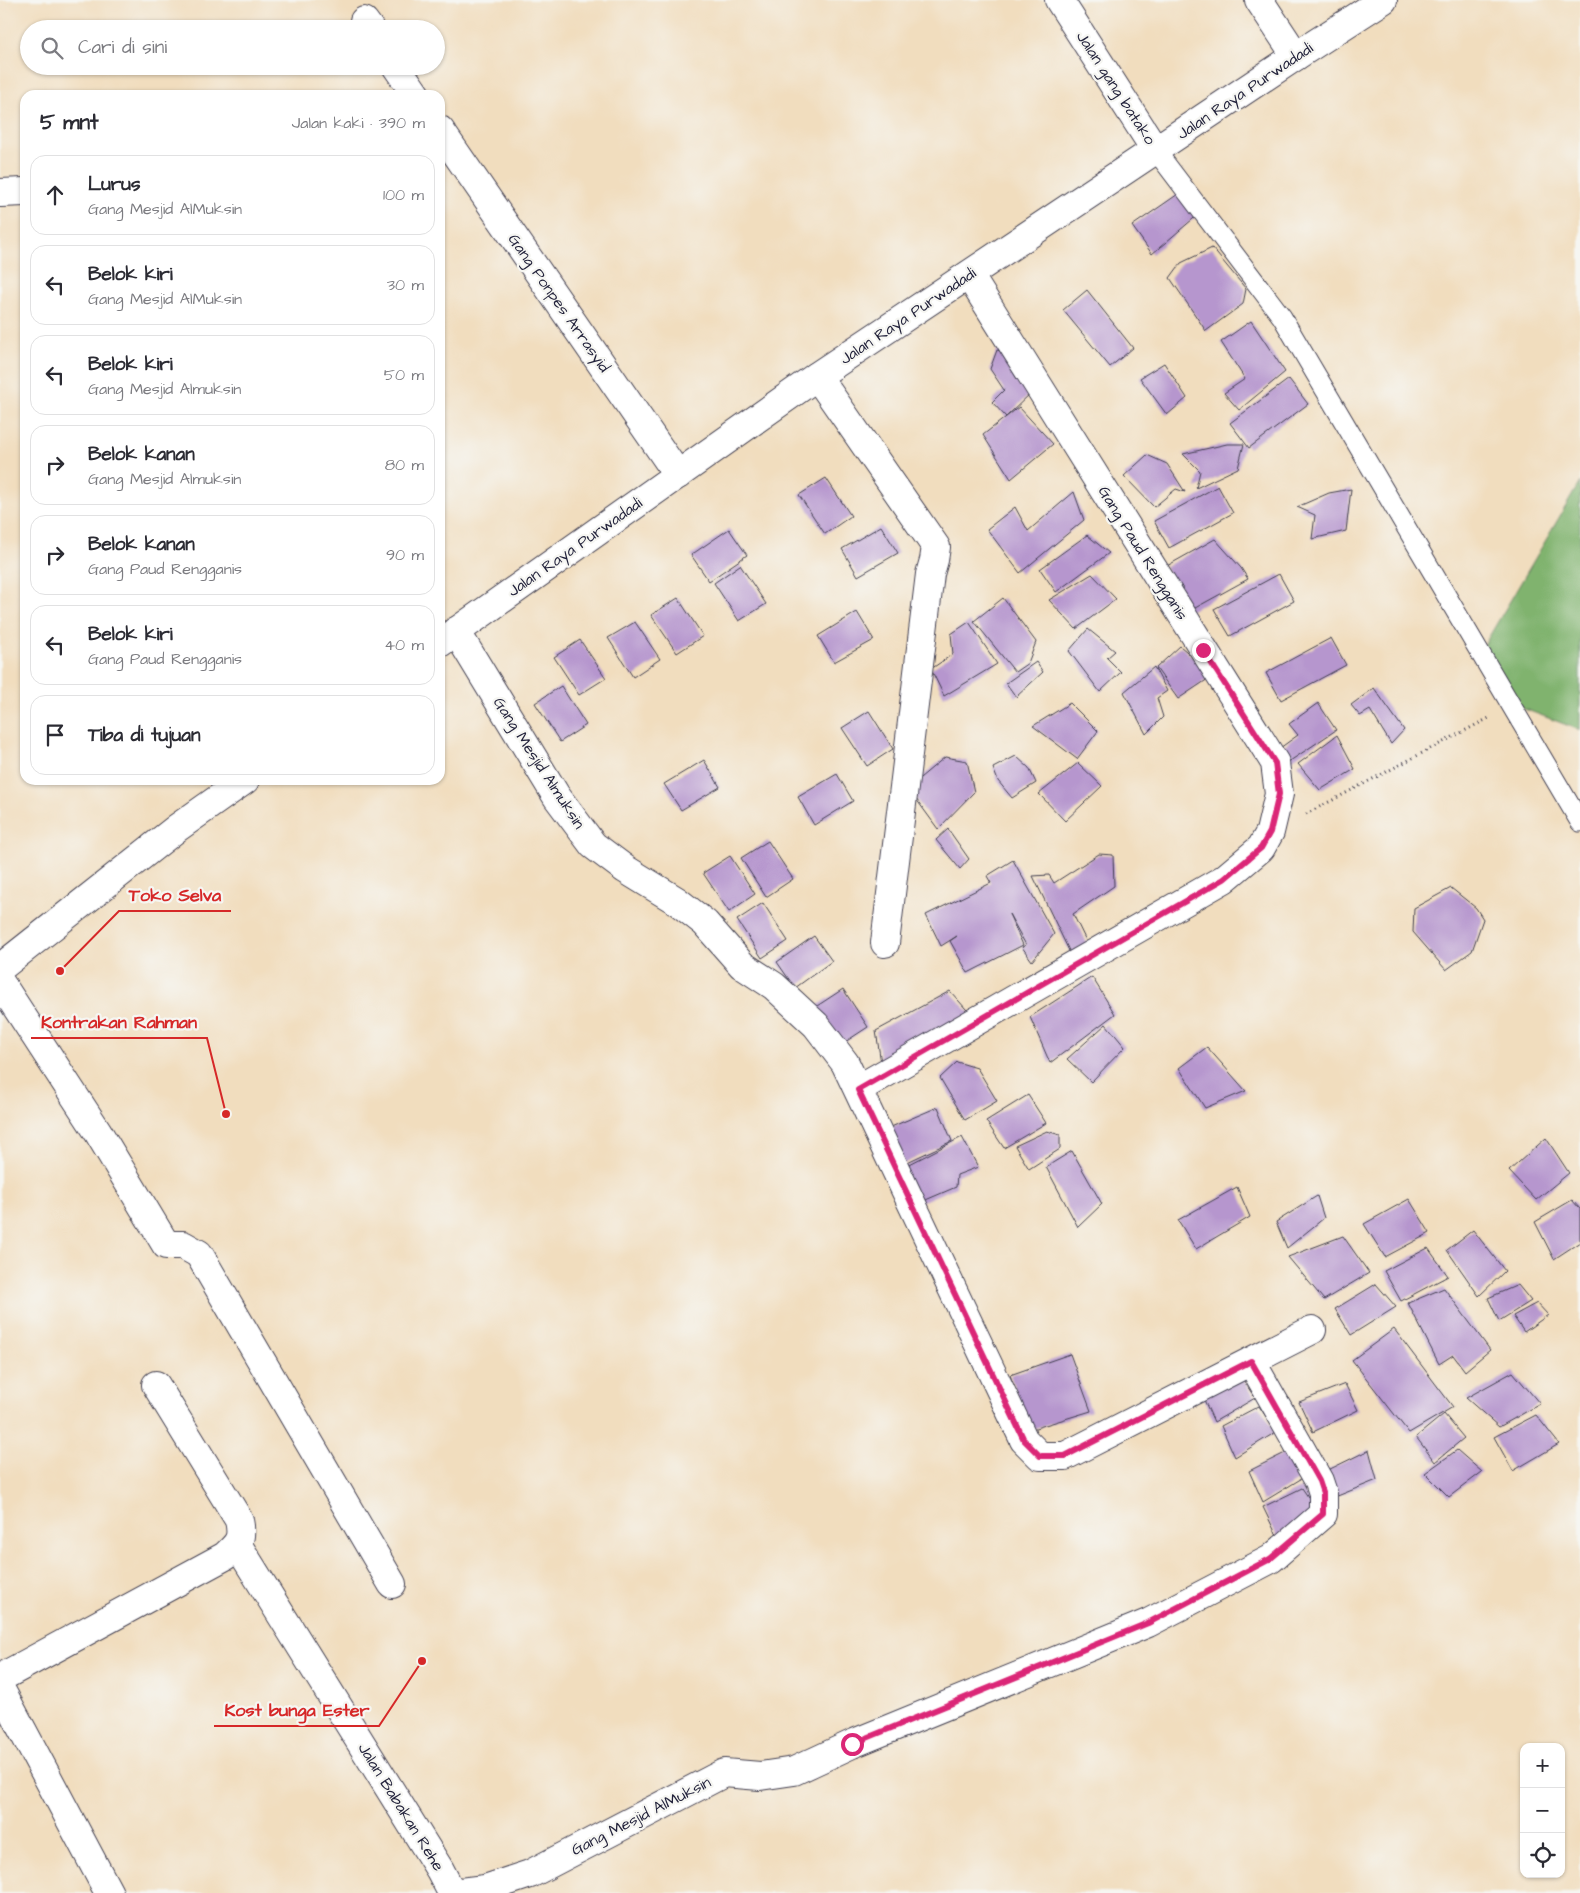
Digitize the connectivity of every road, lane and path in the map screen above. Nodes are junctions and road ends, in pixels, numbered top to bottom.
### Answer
1 (1059, 0) edge
2 (1259, 0) edge
3 (1383, 0) edge
4 (1296, 56) junction
5 (402, 75) edge
6 (413, 90) edge
7 (445, 137) edge
8 (1156, 151) junction
9 (20, 192) edge
10 (0, 193) edge
11 (969, 275) junction
12 (817, 376) junction
13 (678, 475) junction
14 (448, 637) edge
15 (1512, 707) junction
16 (238, 785) edge
17 (1580, 822) edge
18 (1270, 832) junction
19 (885, 943) dead end
20 (0, 968) edge
21 (0, 982) edge
22 (858, 1090) junction
23 (1312, 1330) dead end
24 (1251, 1361) junction
25 (156, 1385) dead end
26 (238, 1544) junction
27 (392, 1584) dead end
28 (0, 1678) edge
29 (0, 1688) edge
30 (109, 1893) edge
31 (452, 1893) edge

1 - 8 street, Jalan gang batako
2 - 4 street
3 - 4 street, Jalan Raya Purwadadi
4 - 8 street, Jalan Raya Purwadadi
5 - 6 street
7 - 13 street, Gang Ponpes Arrasyid
8 - 11 street, Jalan Raya Purwadadi
8 - 15 lane
9 - 10 street
11 - 12 street, Jalan Raya Purwadadi
11 - 18 street, Gang Paud Rengganis
12 - 13 street, Jalan Raya Purwadadi
12 - 19 street
13 - 14 street, Jalan Raya Purwadadi
14 - 22 street, Gang Mesjid Almuksin
15 - 17 lane
15 - 18 path
16 - 20 street
18 - 22 street, Gang Paud Rengganis
21 - 27 street
22 - 24 street, Gang Mesjid Almuksin
23 - 24 street, Gang Mesjid Almuksin
24 - 31 street, Gang Mesjid AlMuksin
25 - 26 street
26 - 28 street
26 - 31 street, Jalan Babakan Rehe
29 - 30 street

